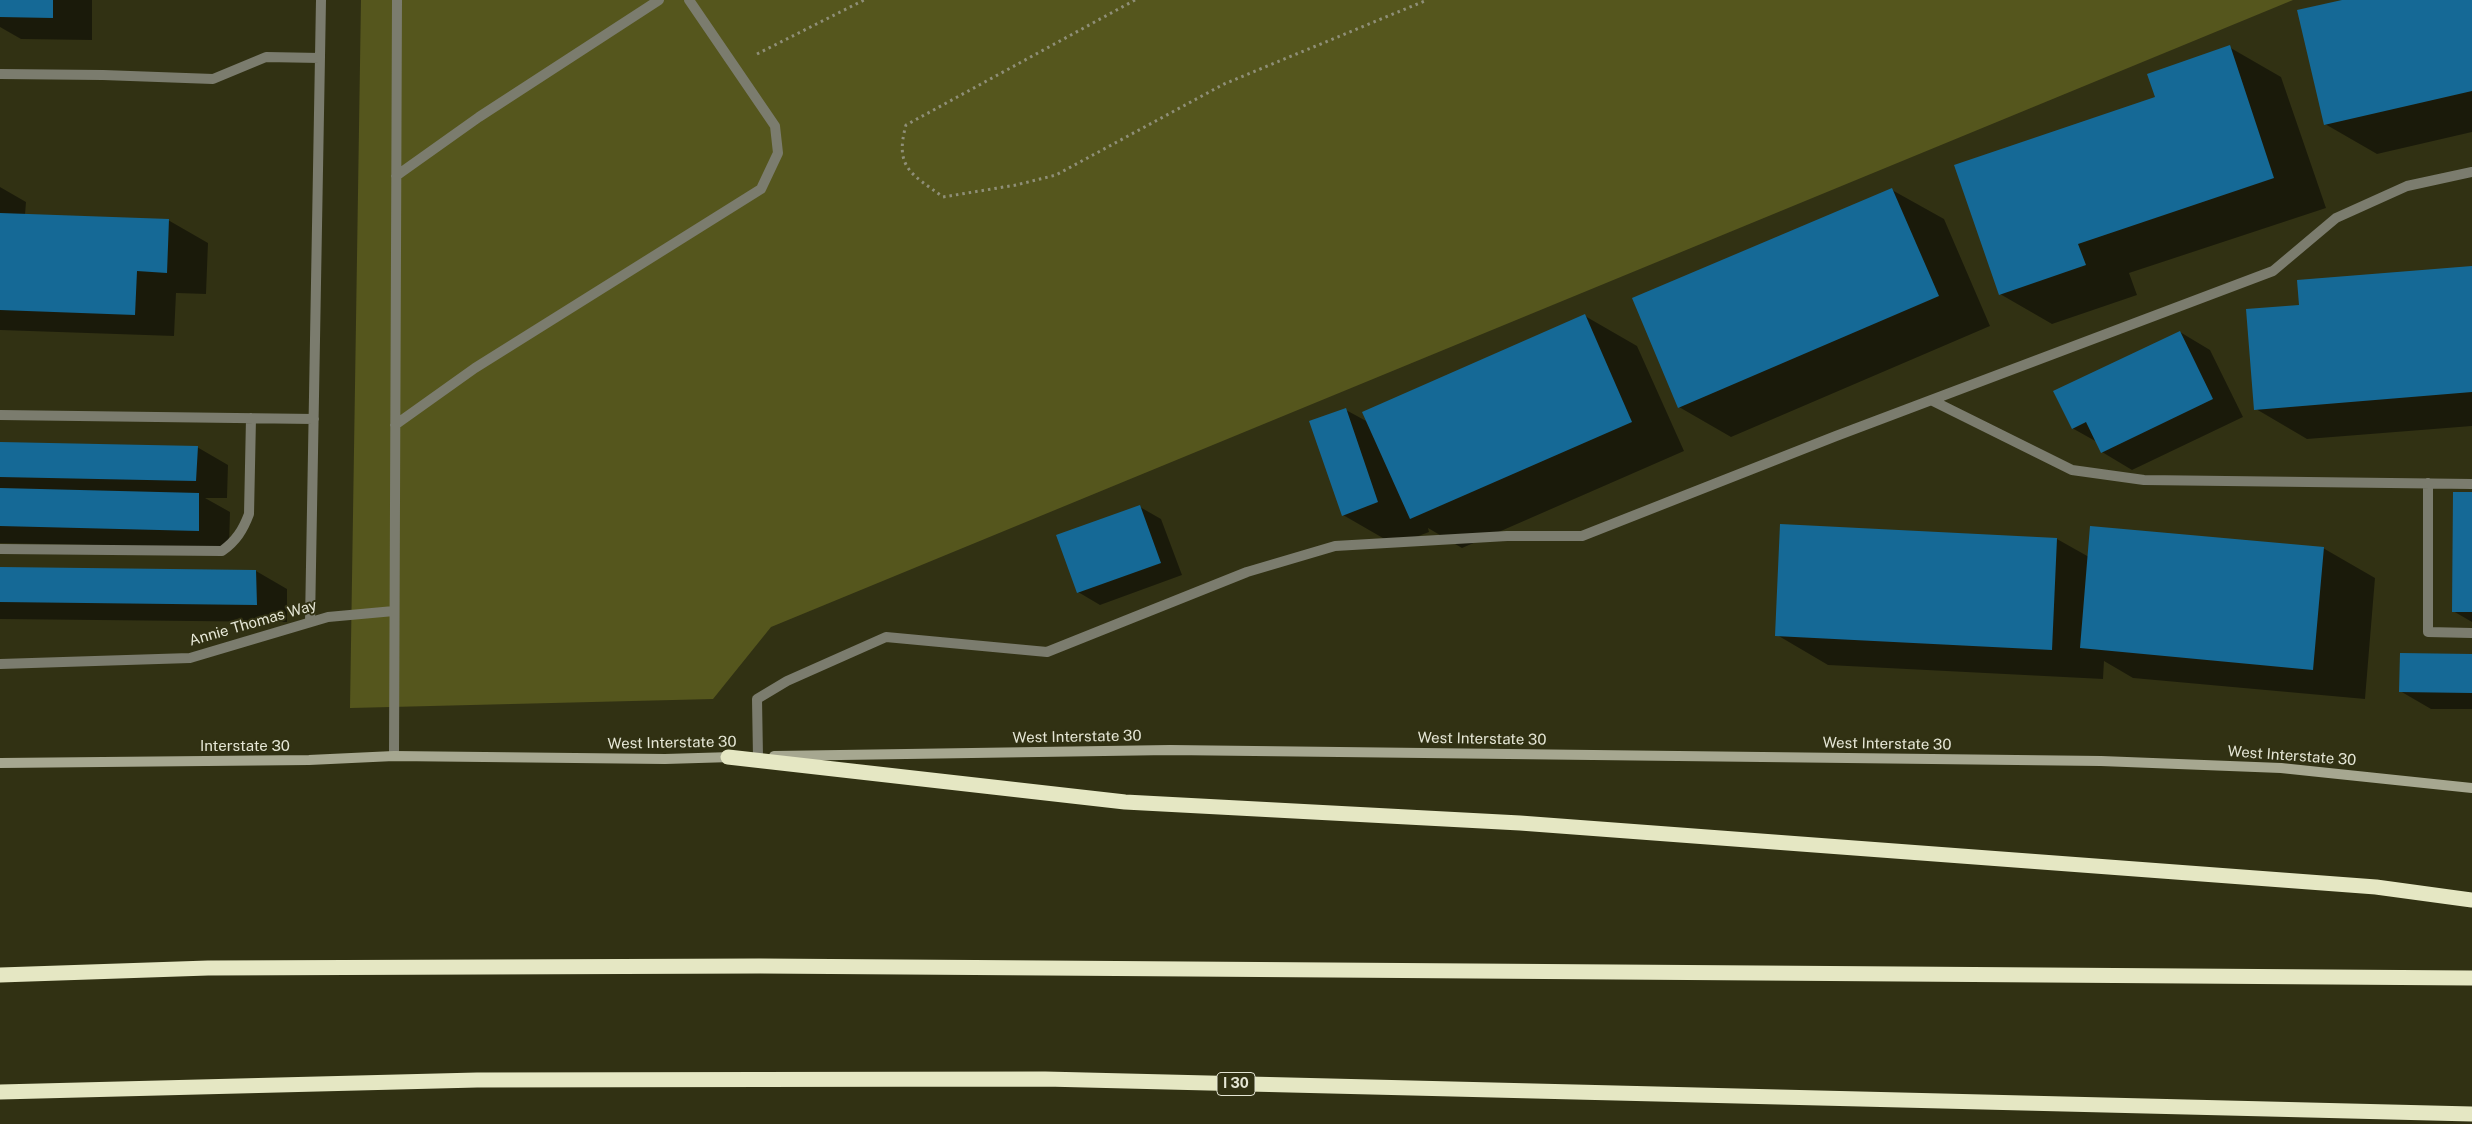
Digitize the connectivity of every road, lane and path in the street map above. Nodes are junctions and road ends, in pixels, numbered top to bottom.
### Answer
1 (321, 0) edge
2 (397, 0) edge
3 (659, 0) edge
4 (689, 0) edge
5 (864, 0) edge
6 (1135, 0) edge
7 (1427, 0) edge
8 (320, 58) junction
9 (734, 65) junction
10 (0, 74) edge
11 (2472, 172) edge
12 (396, 176) junction
13 (1931, 400) junction
14 (0, 415) edge
15 (251, 418) junction
16 (314, 419) junction
17 (395, 425) junction
18 (2428, 483) junction
19 (2472, 484) edge
20 (0, 549) edge
21 (394, 612) junction
22 (310, 622) junction
23 (2472, 633) edge
24 (0, 664) edge
25 (394, 756) junction
26 (490, 757) joint
27 (728, 757) junction
28 (758, 757) junction
29 (0, 763) edge
30 (2472, 788) edge
31 (2472, 900) edge
32 (0, 975) edge
33 (2472, 978) edge
34 (0, 1092) edge
35 (2472, 1114) edge

1 - 8 lane
2 - 12 lane
3 - 12 lane
4 - 9 lane
5 - 9 path
6 - 7 path
8 - 10 lane
8 - 16 lane
9 - 17 lane
11 - 13 lane
12 - 17 lane
13 - 18 lane
13 - 28 lane
14 - 15 lane
15 - 16 lane
15 - 20 lane
16 - 22 lane
17 - 21 lane
18 - 19 lane
18 - 23 lane
21 - 22 lane, Annie Thomas Way
21 - 25 lane
22 - 24 lane, Annie Thomas Way
25 - 26 main road, Interstate 30
25 - 29 main road, Interstate 30
26 - 27 main road, West Interstate 30
27 - 28 main road, West Interstate 30
27 - 31 highway
28 - 30 main road, West Interstate 30
32 - 33 highway
34 - 35 highway, I 30

